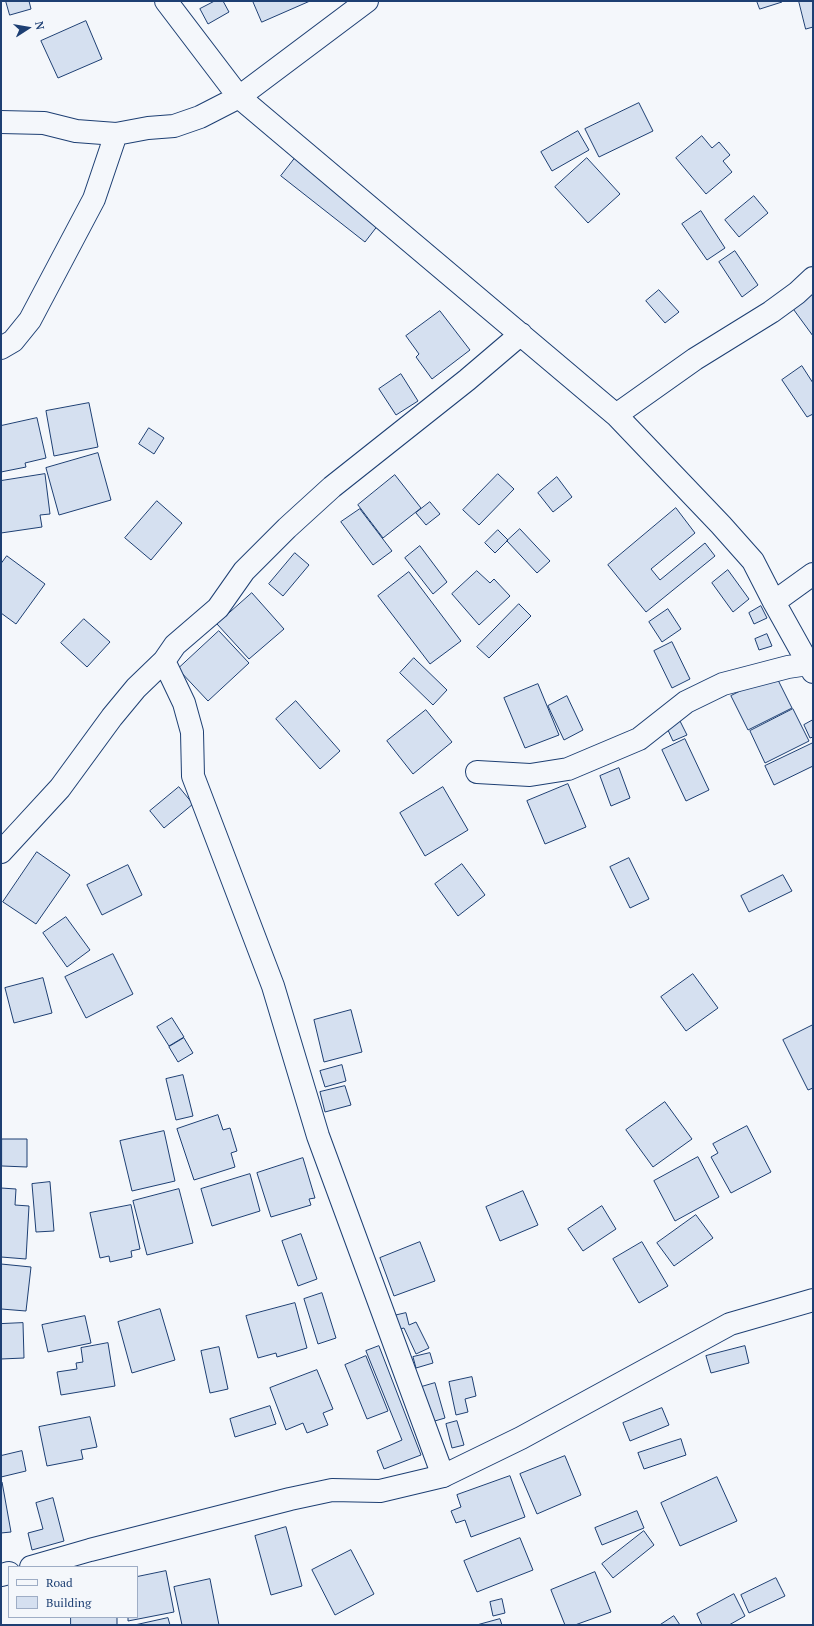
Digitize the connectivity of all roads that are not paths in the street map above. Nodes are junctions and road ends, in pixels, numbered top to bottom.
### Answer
1 (166, 1) edge
2 (367, 1) edge
3 (238, 97) junction
4 (1, 122) edge
5 (116, 134) junction
6 (813, 278) edge
7 (520, 334) junction
8 (1, 348) edge
9 (616, 415) junction
10 (813, 574) edge
11 (774, 602) junction
12 (164, 661) junction
13 (810, 668) edge
14 (477, 772) dead end
15 (1, 852) edge
16 (813, 1300) edge
17 (443, 1476) junction
18 (34, 1566) edge

1 - 3 street
2 - 3 street
3 - 5 street
3 - 7 street
4 - 5 street
5 - 8 street
6 - 9 street
7 - 9 street
7 - 12 street
9 - 11 street
10 - 11 street
11 - 13 street
12 - 15 street
12 - 17 street
13 - 14 street
16 - 17 street
17 - 18 street

